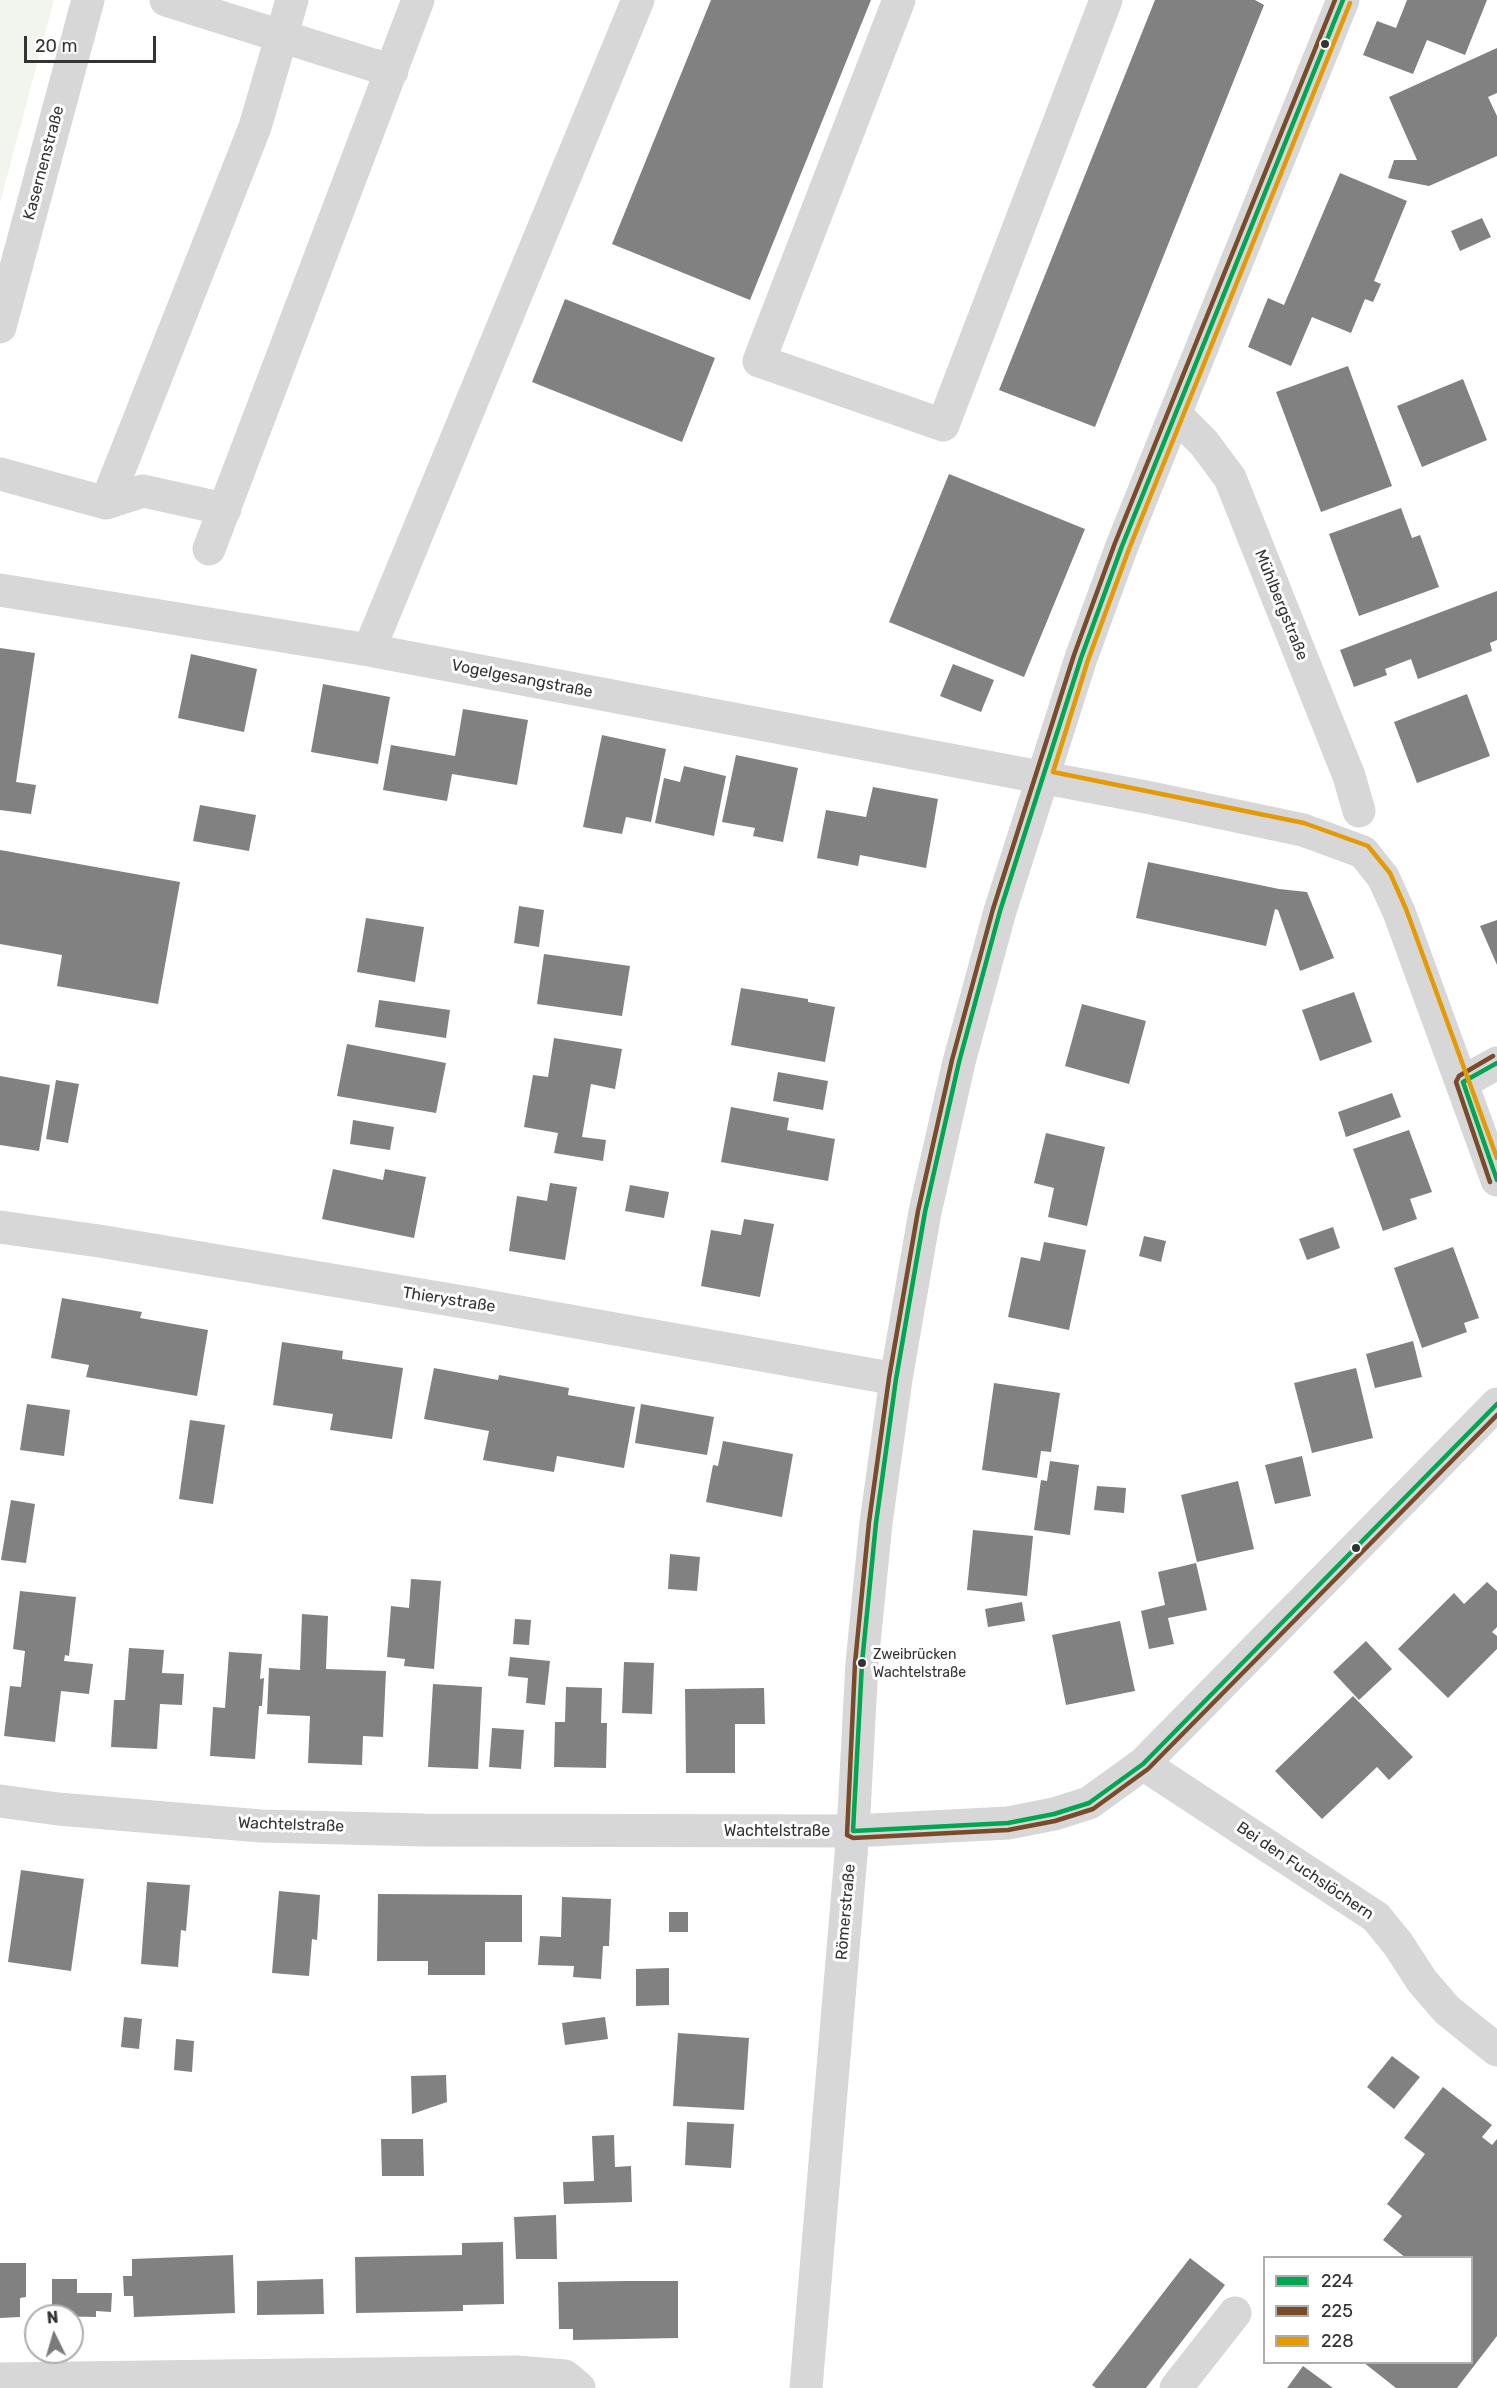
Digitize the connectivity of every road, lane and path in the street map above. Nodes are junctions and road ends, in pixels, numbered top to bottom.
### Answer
1 (88, 0) edge
2 (166, 0) edge
3 (292, 0) edge
4 (418, 0) edge
5 (638, 0) edge
6 (899, 0) edge
7 (1106, 0) edge
8 (1343, 0) edge
9 (282, 36) junction
10 (392, 71) junction
11 (0, 327) edge
12 (1174, 414) junction
13 (0, 474) edge
14 (106, 503) junction
15 (225, 509) junction
16 (209, 549) dead end
17 (0, 590) edge
18 (369, 650) junction
19 (1043, 778) junction
20 (1359, 812) dead end
21 (1497, 1063) edge
22 (1463, 1082) junction
23 (1497, 1180) edge
24 (0, 1227) edge
25 (896, 1379) junction
26 (1497, 1404) edge
27 (1143, 1764) junction
28 (0, 1802) edge
29 (853, 1831) junction
30 (1497, 2050) edge
31 (1235, 2313) dead end
32 (0, 2379) edge
33 (579, 2388) edge
34 (806, 2388) edge
35 (1176, 2388) edge

1 - 11 street, Kasernenstraße
2 - 9 street
3 - 9 street
4 - 10 street
5 - 18 street
6 - 7 street
8 - 12 street, Römerstraße
9 - 10 street
9 - 14 street
10 - 15 street
12 - 19 street, Römerstraße
12 - 20 street, Mühlbergstraße
13 - 14 street
14 - 15 street
15 - 16 street
17 - 18 street, Vogelgesangstraße
18 - 19 street, Vogelgesangstraße
19 - 22 street
19 - 25 street, Römerstraße
21 - 22 street
22 - 23 street
24 - 25 street, Thierystraße
25 - 29 street, Römerstraße
26 - 27 street, Wachtelstraße
27 - 29 street, Wachtelstraße
27 - 30 street, Bei den Fuchslöchern
28 - 29 street, Wachtelstraße
29 - 34 street, Römerstraße
31 - 35 street
32 - 33 street

